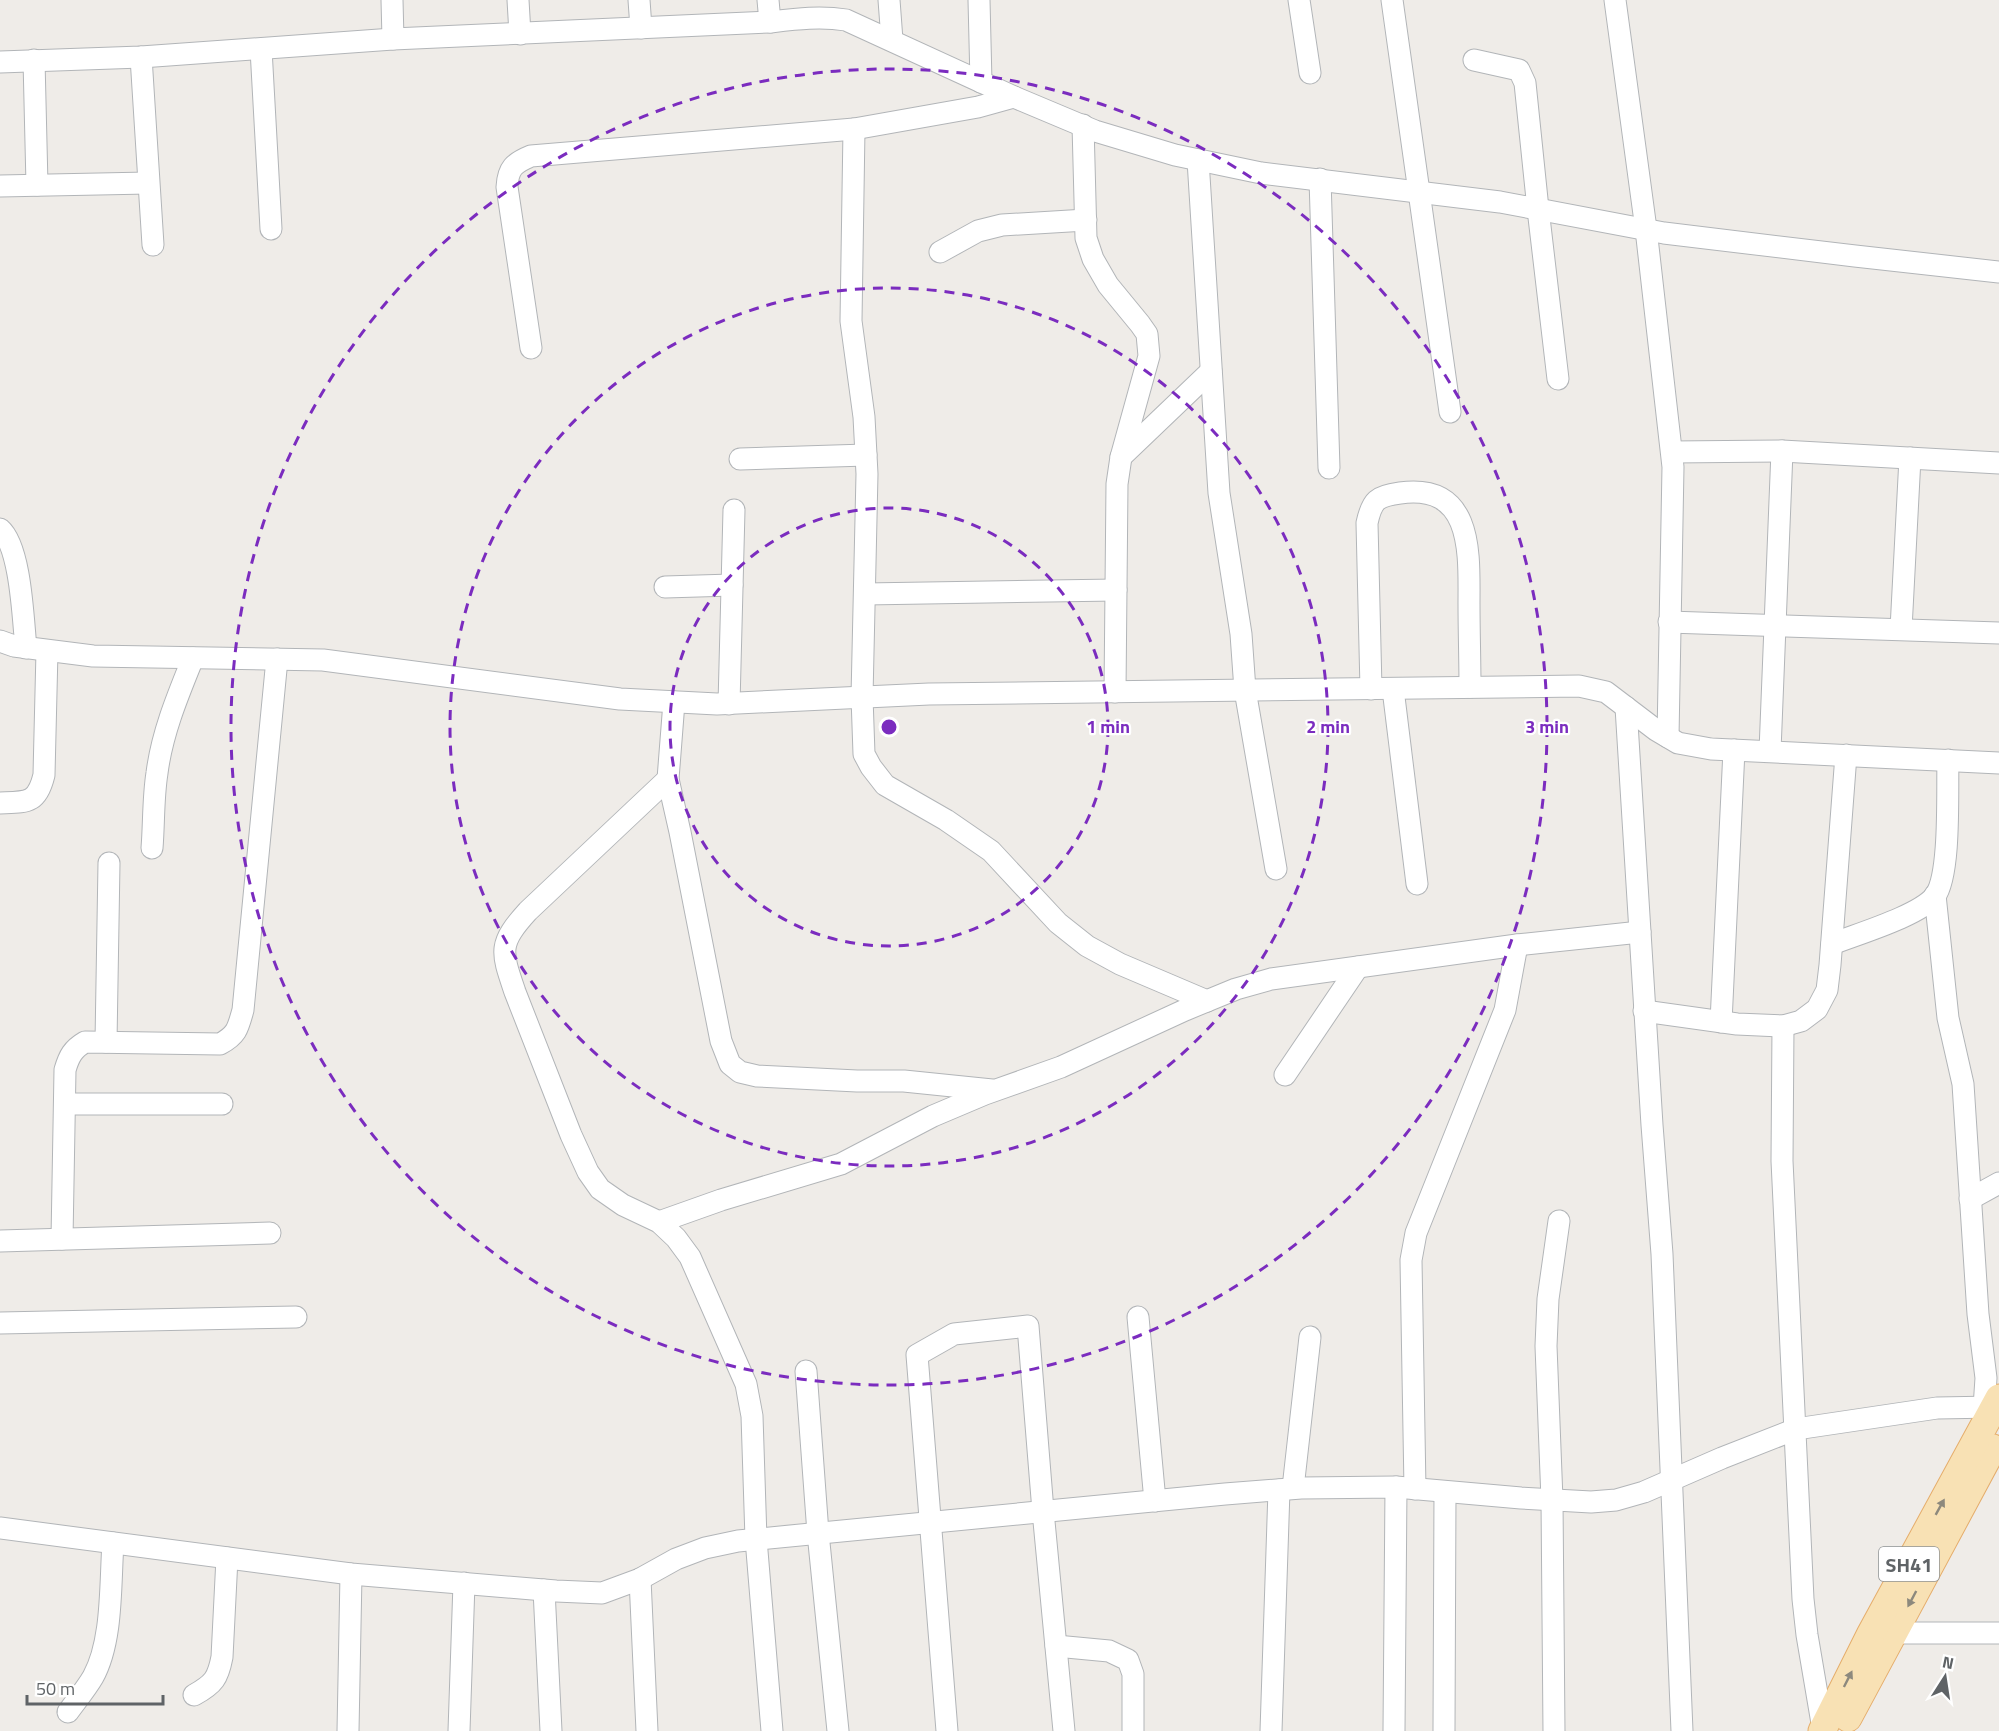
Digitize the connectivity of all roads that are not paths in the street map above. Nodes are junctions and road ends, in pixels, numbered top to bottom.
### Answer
1 (392, 0) edge
2 (518, 0) edge
3 (639, 0) edge
4 (768, 0) edge
5 (889, 0) edge
6 (979, 0) edge
7 (1299, 0) edge
8 (1392, 0) edge
9 (1615, 0) edge
10 (770, 22) junction
11 (641, 28) junction
12 (520, 34) junction
13 (393, 39) junction
14 (892, 40) junction
15 (261, 49) junction
16 (141, 57) junction
17 (34, 60) junction
18 (1474, 60) dead end
19 (0, 62) edge
20 (1310, 74) dead end
21 (981, 82) junction
22 (1014, 97) junction
23 (1083, 125) junction
24 (854, 129) junction
25 (1198, 160) junction
26 (1320, 179) junction
27 (148, 183) junction
28 (37, 185) junction
29 (0, 186) edge
30 (1420, 191) junction
31 (1538, 209) junction
32 (1086, 220) junction
33 (1646, 229) junction
34 (271, 230) dead end
35 (153, 245) dead end
36 (940, 252) dead end
37 (1999, 272) edge
38 (531, 348) dead end
39 (1211, 371) junction
40 (1558, 379) dead end
41 (1450, 412) dead end
42 (1782, 451) junction
43 (1672, 452) junction
44 (866, 455) junction
45 (1121, 457) junction
46 (1910, 458) junction
47 (740, 459) dead end
48 (1999, 463) edge
49 (1329, 468) dead end
50 (734, 510) dead end
51 (0, 529) edge
52 (732, 585) junction
53 (665, 586) dead end
54 (1116, 590) junction
55 (865, 594) junction
56 (1669, 622) junction
57 (1776, 625) junction
58 (1901, 629) junction
59 (1999, 633) edge
60 (0, 640) edge
61 (36, 649) junction
62 (193, 658) junction
63 (277, 659) junction
64 (1470, 687) junction
65 (1393, 688) junction
66 (1371, 689) junction
67 (1245, 690) junction
68 (1115, 692) junction
69 (862, 697) junction
70 (674, 702) junction
71 (729, 704) junction
72 (1626, 706) junction
73 (1668, 737) junction
74 (1734, 750) junction
75 (1770, 751) junction
76 (1846, 755) junction
77 (1948, 760) junction
78 (1999, 763) edge
79 (668, 779) junction
80 (0, 803) edge
81 (152, 848) dead end
82 (110, 863) dead end
83 (1276, 869) dead end
84 (1417, 884) dead end
85 (1935, 895) junction
86 (1640, 932) junction
87 (1832, 944) junction
88 (1517, 945) junction
89 (1358, 967) junction
90 (1207, 1001) junction
91 (1644, 1011) junction
92 (1721, 1022) junction
93 (1783, 1026) junction
94 (106, 1042) junction
95 (1285, 1075) dead end
96 (996, 1090) junction
97 (65, 1104) junction
98 (222, 1104) dead end
99 (1999, 1184) edge
100 (1970, 1199) junction
101 (1559, 1221) dead end
102 (659, 1222) junction
103 (270, 1233) dead end
104 (62, 1239) junction
105 (0, 1241) edge
106 (296, 1317) dead end
107 (1137, 1317) dead end
108 (0, 1323) edge
109 (1310, 1337) dead end
110 (806, 1371) dead end
111 (1994, 1406) edge
112 (1796, 1429) junction
113 (1999, 1437) edge
114 (1671, 1480) junction
115 (1405, 1488) junction
116 (1286, 1489) junction
117 (1446, 1492) junction
118 (1552, 1500) junction
119 (1155, 1501) junction
120 (1043, 1511) junction
121 (929, 1522) junction
122 (0, 1528) edge
123 (818, 1533) junction
124 (756, 1539) junction
125 (113, 1543) junction
126 (227, 1558) junction
127 (351, 1574) junction
128 (640, 1579) junction
129 (464, 1583) junction
130 (544, 1590) junction
131 (1894, 1633) junction
132 (1999, 1633) edge
133 (1056, 1646) junction
134 (194, 1695) dead end
135 (68, 1712) dead end
136 (1828, 1730) edge
137 (348, 1731) edge
138 (459, 1731) edge
139 (551, 1731) edge
140 (646, 1731) edge
141 (772, 1731) edge
142 (838, 1731) edge
143 (947, 1731) edge
144 (1064, 1731) edge
145 (1132, 1731) edge
146 (1271, 1731) edge
147 (1394, 1731) edge
148 (1444, 1731) edge
149 (1554, 1731) edge
150 (1682, 1731) edge

1 - 13 street
2 - 12 street
3 - 11 street
4 - 10 street
5 - 14 street
6 - 21 street
7 - 20 street
8 - 30 street
9 - 33 street
10 - 11 street
10 - 14 street
11 - 12 street
12 - 13 street
13 - 15 street
14 - 21 street
15 - 16 street
15 - 34 street
16 - 17 street
16 - 27 street
17 - 19 street
17 - 28 street
18 - 31 street
21 - 22 street
22 - 23 street
22 - 24 street
23 - 25 street
23 - 32 street
24 - 38 street
24 - 44 street
25 - 26 street
25 - 39 street
26 - 30 street
26 - 49 street
27 - 28 street
27 - 35 street
28 - 29 street
30 - 31 street
30 - 41 street
31 - 33 street
31 - 40 street
32 - 36 street
32 - 45 street
33 - 37 street
33 - 43 street
39 - 45 street
39 - 67 street
42 - 43 street
42 - 46 street
42 - 57 street
43 - 56 street
44 - 47 street
44 - 55 street
45 - 54 street
46 - 48 street
46 - 58 street
50 - 52 street
51 - 61 street
52 - 53 street
52 - 71 street
54 - 55 street
54 - 68 street
55 - 69 street
56 - 57 street
56 - 73 street
57 - 58 street
57 - 75 street
58 - 59 street
60 - 61 street
61 - 62 street
61 - 80 street
62 - 63 street
62 - 81 street
63 - 70 street
63 - 94 street
64 - 65 street
64 - 66 street
64 - 72 street
65 - 66 street
65 - 84 street
66 - 67 street
67 - 68 street
67 - 83 street
68 - 69 street
69 - 71 street
69 - 90 street
70 - 71 street
70 - 79 street
72 - 73 street
72 - 86 street
73 - 74 street
74 - 75 street
74 - 92 street
75 - 76 street
76 - 77 street
76 - 87 street
77 - 78 street
77 - 85 street
79 - 96 street
79 - 102 street
82 - 94 street
85 - 87 street
85 - 100 street
86 - 88 street
86 - 91 street
87 - 93 street
88 - 89 street
88 - 115 street
89 - 90 street
89 - 95 street
90 - 96 street
91 - 92 street
91 - 114 street
92 - 93 street
93 - 112 street
94 - 97 street
96 - 102 street
97 - 98 street
97 - 104 street
99 - 100 street
100 - 111 street
101 - 118 street
102 - 124 street
103 - 104 street
104 - 105 street
106 - 108 street
107 - 119 street
109 - 116 street
110 - 123 street
111 - 112 street
136 -> 111 main road, SH41
112 - 114 street
112 - 136 street
113 -> 131 main road, SH41
114 - 118 street
114 - 150 street
115 - 116 street
115 - 117 street
115 - 147 street
116 - 119 street
116 - 146 street
117 - 118 street
117 - 148 street
118 - 149 street
119 - 120 street
120 - 121 street
120 - 121 street
120 - 133 street
121 - 123 street
121 - 143 street
122 - 125 street
123 - 124 street
123 - 142 street
124 - 128 street
124 - 141 street
125 - 126 street
125 - 135 street
126 - 127 street
126 - 134 street
127 - 129 street
127 - 137 street
128 - 130 street
128 - 140 street
129 - 130 street
129 - 138 street
130 - 139 street
131 - 132 street
131 - 136 main road, SH41
133 - 144 street
133 - 145 street

